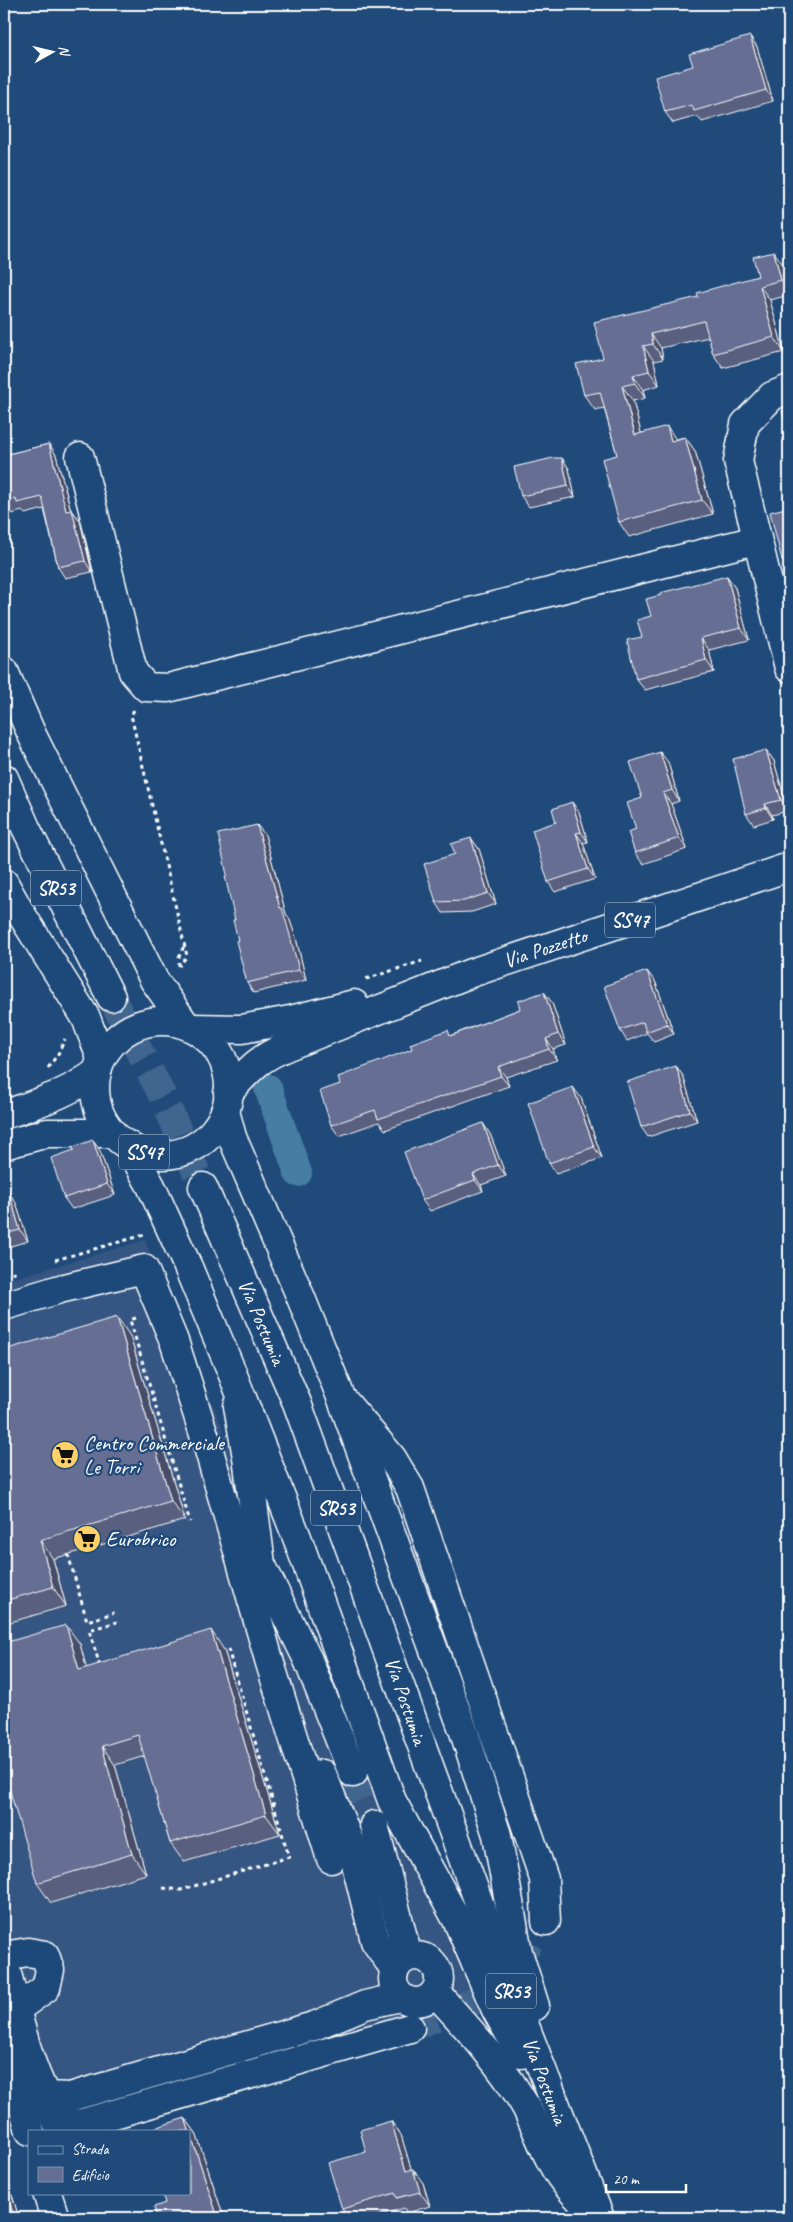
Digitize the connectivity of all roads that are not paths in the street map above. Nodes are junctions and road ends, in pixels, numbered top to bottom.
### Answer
1 (789, 389) edge
2 (80, 456) dead end
3 (756, 540) junction
4 (789, 668) edge
5 (4, 671) edge
6 (4, 778) edge
7 (789, 867) edge
8 (4, 883) edge
9 (471, 973) junction
10 (111, 997) tunnel mouth
11 (188, 1026) junction
12 (99, 1065) junction
13 (226, 1102) junction
14 (4, 1115) edge
15 (120, 1139) junction
16 (4, 1145) edge
17 (203, 1186) tunnel mouth
18 (4, 1306) edge
19 (232, 1370) junction
20 (341, 1397) junction
21 (261, 1564) junction
22 (353, 1773) tunnel mouth
23 (374, 1825) tunnel mouth
24 (331, 1859) dead end
25 (546, 1921) tunnel mouth
26 (4, 1956) edge
27 (4, 1963) edge
28 (402, 1964) junction
29 (435, 1992) junction
30 (400, 1997) junction
31 (18, 2008) junction
32 (410, 2028) tunnel mouth
33 (5, 2045) edge
34 (46, 2096) junction
35 (30, 2130) edge
36 (570, 2145) junction
37 (47, 2194) edge
38 (55, 2218) edge
39 (599, 2218) edge

1 - 3 main road
2 - 3 main road
3 - 4 main road
5 - 11 main road
6 - 10 main road, SR53
7 - 9 main road, Via Pozzetto / SS47
8 - 12 main road
9 - 11 main road, Via Pozzetto / SS47
9 - 13 main road, Via Pozzetto / SS47
11 - 12 main road, SS47
11 - 13 main road, SS47
12 - 14 main road
12 - 15 main road, SS47
13 - 15 main road, SS47
13 - 20 main road
15 - 16 main road
15 - 19 main road
17 - 36 main road, Via Postumia / SR53
18 - 24 main road
19 - 21 main road
19 - 36 main road
20 - 25 main road
20 - 36 main road
21 - 22 main road
21 - 28 main road
23 - 28 main road
26 - 31 main road
27 - 31 main road
28 - 29 main road
28 - 30 main road
29 - 30 main road
29 - 39 main road
30 - 34 main road
31 - 34 main road
32 - 34 main road
33 - 35 main road
36 - 39 main road, Via Postumia / SR53
37 - 38 main road

